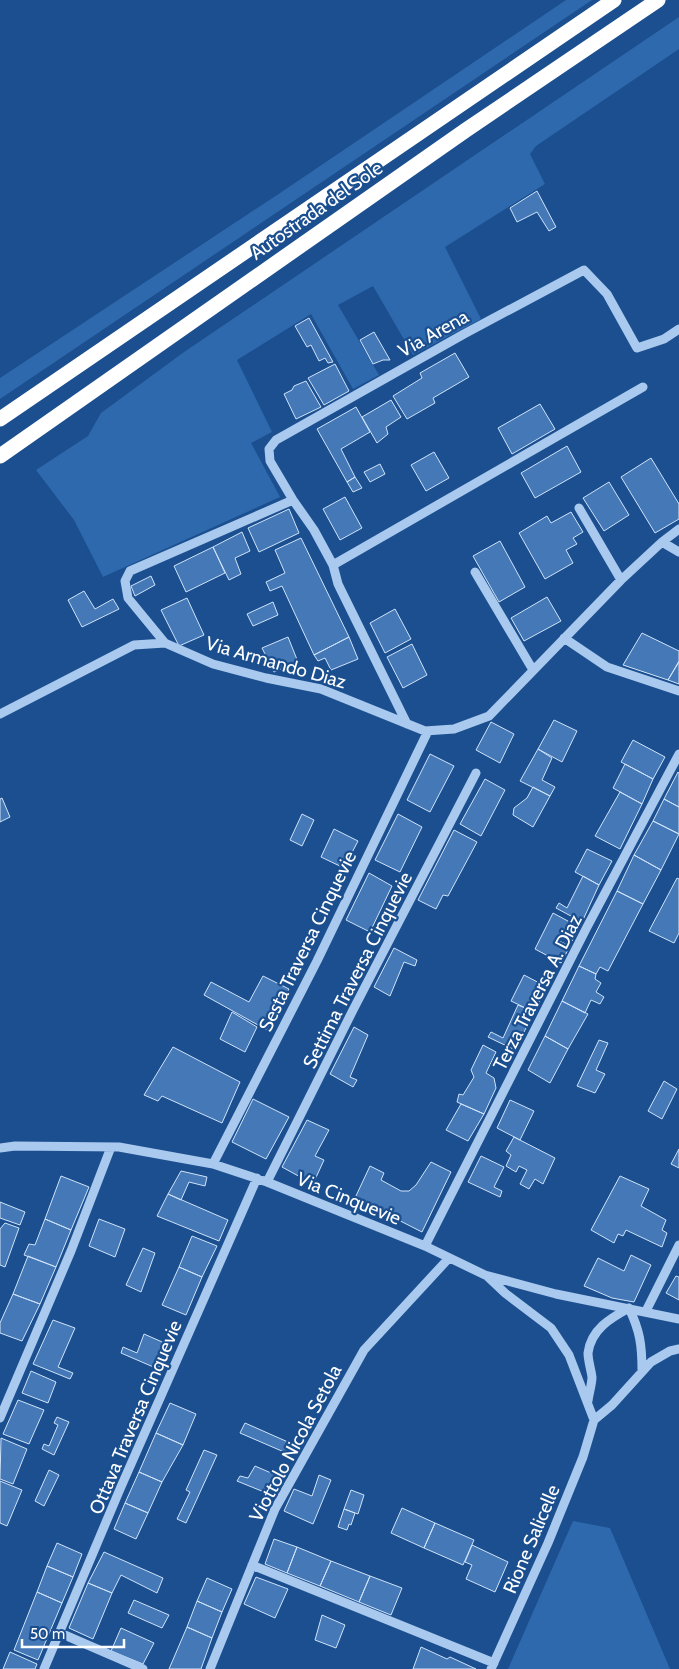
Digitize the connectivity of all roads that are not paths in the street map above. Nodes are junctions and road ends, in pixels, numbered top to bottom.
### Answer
1 (614, 0) edge
2 (658, 0) edge
3 (679, 329) edge
4 (643, 387) dead end
5 (0, 419) edge
6 (0, 456) edge
7 (293, 500) junction
8 (580, 508) dead end
9 (679, 529) edge
10 (662, 542) junction
11 (679, 552) edge
12 (333, 565) junction
13 (474, 572) dead end
14 (621, 580) junction
15 (564, 638) junction
16 (165, 643) junction
17 (533, 670) junction
18 (679, 691) edge
19 (0, 714) edge
20 (407, 724) junction
21 (428, 731) junction
22 (679, 754) edge
23 (476, 773) dead end
24 (112, 1147) junction
25 (0, 1148) edge
26 (213, 1164) junction
27 (256, 1178) junction
28 (267, 1182) junction
29 (679, 1245) edge
30 (425, 1246) junction
31 (450, 1258) junction
32 (485, 1275) junction
33 (629, 1308) junction
34 (646, 1311) junction
35 (679, 1319) edge
36 (679, 1349) edge
37 (642, 1371) junction
38 (588, 1401) junction
39 (0, 1418) edge
40 (594, 1420) junction
41 (252, 1565) junction
42 (60, 1633) junction
43 (492, 1666) edge
44 (44, 1669) edge
45 (143, 1669) edge
46 (210, 1669) edge

1 - 5 highway, Autostrada del Sole
2 - 6 highway, Autostrada del Sole
3 - 7 street, Via Arena
4 - 12 street
7 - 12 street, Via Arena
7 - 16 street
8 - 14 street
9 - 10 street, Via Armando Diaz
10 - 11 street
10 - 14 street, Via Armando Diaz
12 - 20 street, Via Arena
13 - 17 street
14 - 15 street, Via Armando Diaz
15 - 17 street, Via Armando Diaz
15 - 18 street
16 - 19 street, Via Armando Diaz
16 - 20 street, Via Armando Diaz
17 - 21 street, Via Armando Diaz
20 - 21 street, Via Armando Diaz
21 - 26 street, Sesta Traversa Cinquevie
22 - 30 street, Terza Traversa A. Diaz
23 - 28 street, Settima Traversa Cinquevie
24 - 25 street, Via Cinquevie
24 - 26 street, Via Cinquevie
24 - 39 street
26 - 27 street, Via Cinquevie
27 - 28 street, Via Cinquevie
27 - 42 street, Ottava Traversa Cinquevie
28 - 30 street, Via Cinquevie
29 - 34 street
30 - 31 street, Via Cinquevie
31 - 32 street, Via Cinquevie
31 - 41 street, Viottolo Nicola Setola
32 - 33 street, Via Cinquevie
32 - 38 street
33 - 34 street, Via Cinquevie
33 - 37 street
33 - 38 street
34 - 35 street, Via Cinquevie
36 - 37 street
37 - 40 street
38 - 40 street
40 - 43 street, Rione Salicelle
41 - 43 street
41 - 46 street, Viottolo Nicola Setola
42 - 44 street, Ottava Traversa Cinquevie
42 - 45 street

